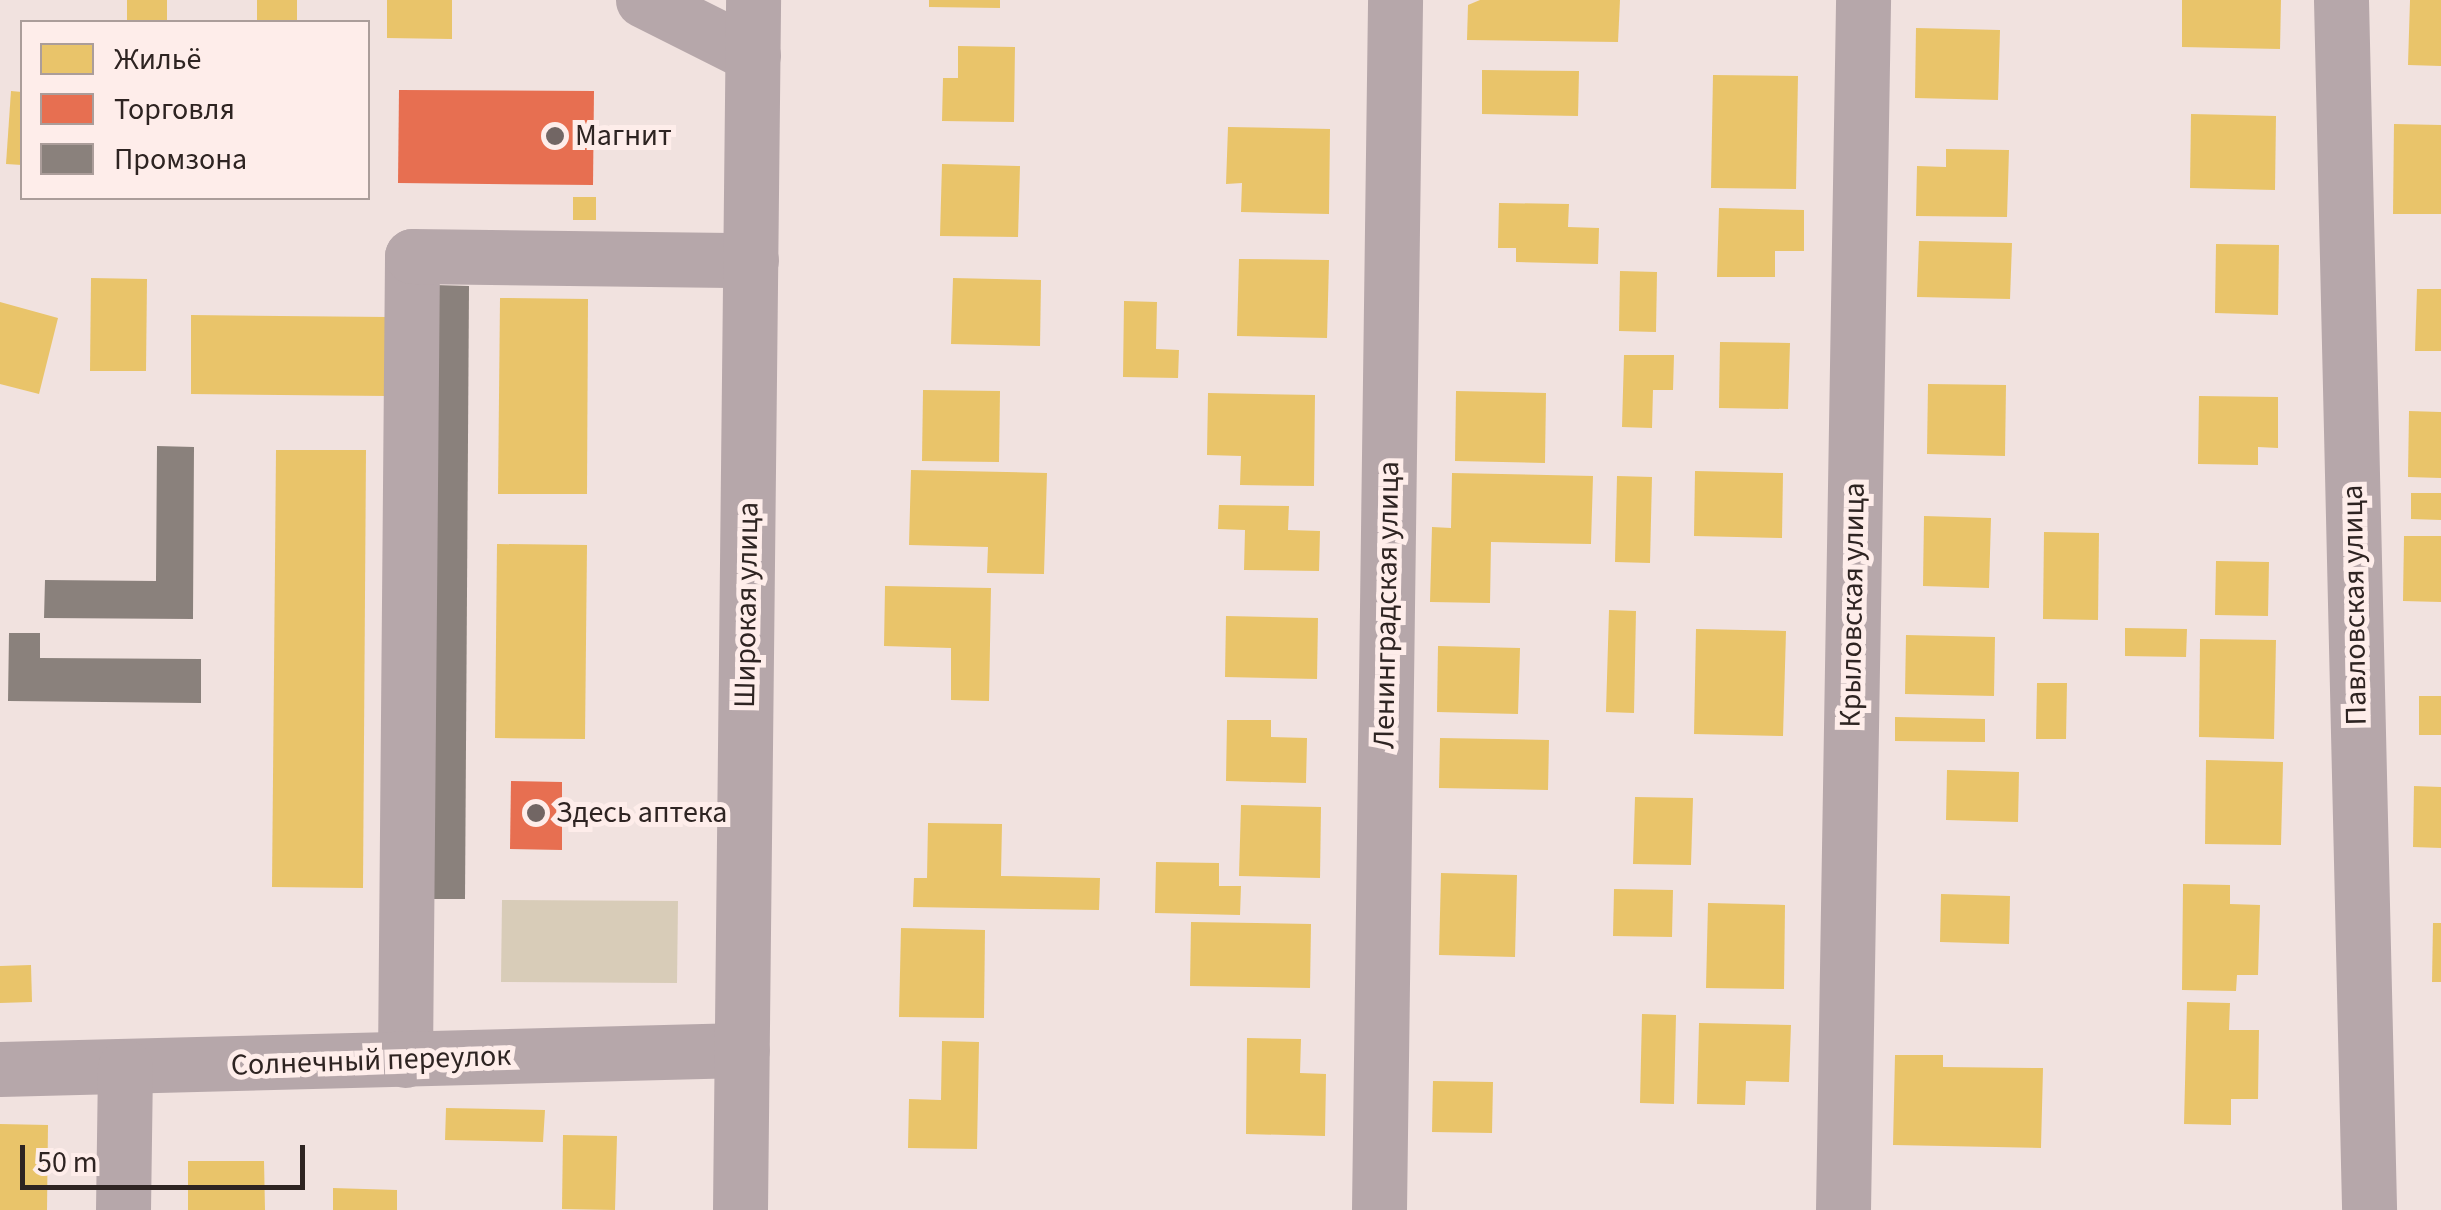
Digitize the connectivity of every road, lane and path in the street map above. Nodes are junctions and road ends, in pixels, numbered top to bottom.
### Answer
1 (643, 0) edge
2 (753, 0) edge
3 (1395, 0) edge
4 (1863, 0) edge
5 (2341, 0) edge
6 (753, 54) junction
7 (751, 260) junction
8 (742, 1050) junction
9 (405, 1060) junction
10 (126, 1067) junction
11 (0, 1068) edge
12 (123, 1210) edge
13 (740, 1210) edge
14 (1379, 1210) edge
15 (1843, 1210) edge
16 (2369, 1210) edge

1 - 6 street
2 - 6 street, Широкая улица
3 - 14 street, Ленинградская улица
4 - 15 street, Крыловская улица
5 - 16 street, Павловская улица
6 - 7 street, Широкая улица
7 - 8 street, Широкая улица
7 - 9 street
8 - 9 street, Солнечный переулок
8 - 13 street, Широкая улица
9 - 10 street, Солнечный переулок
10 - 11 street, Солнечный переулок
10 - 12 street

